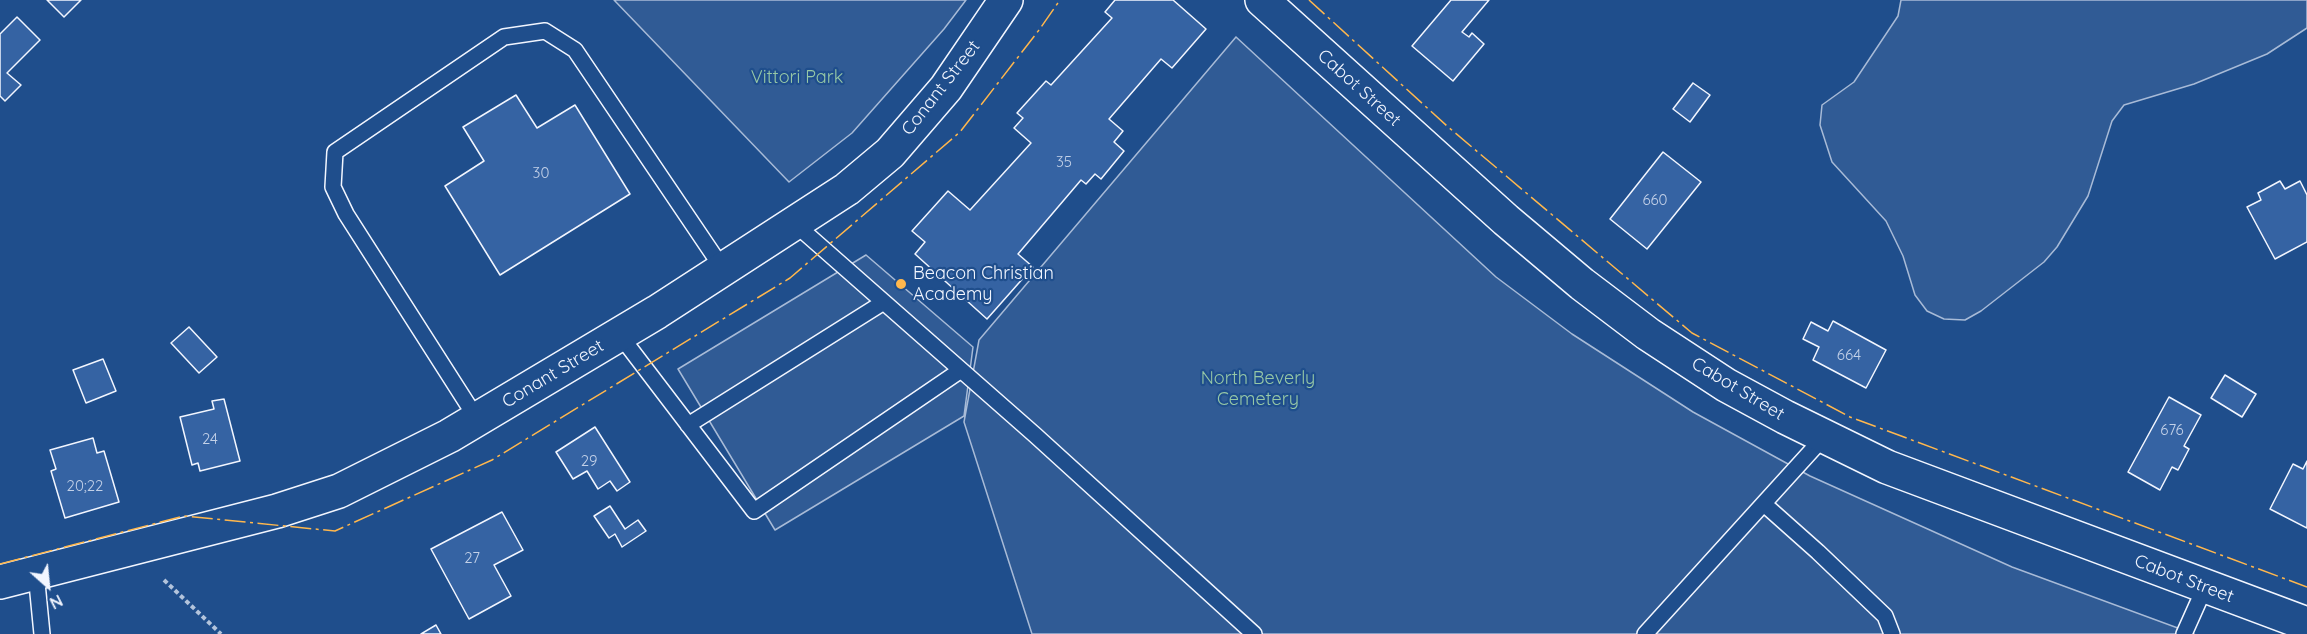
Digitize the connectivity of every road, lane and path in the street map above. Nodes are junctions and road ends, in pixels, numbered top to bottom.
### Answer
1 (1006, 0) edge
2 (1262, 0) edge
3 (794, 223) junction
4 (723, 269) junction
5 (884, 302) junction
6 (619, 334) junction
7 (961, 370) junction
8 (477, 419) junction
9 (688, 425) junction
10 (1824, 437) junction
11 (1764, 504) junction
12 (36, 573) junction
13 (164, 580) dead end
14 (0, 582) edge
15 (2205, 587) junction
16 (2307, 624) edge
17 (42, 634) edge
18 (221, 634) edge
19 (1254, 634) edge
20 (1644, 634) edge
21 (1892, 634) edge
22 (2184, 634) edge

1 - 3 main road, Conant Street
2 - 10 main road, Cabot Street
3 - 4 main road, Conant Street
3 - 5 lane
4 - 6 main road, Conant Street
4 - 8 lane
5 - 7 lane
5 - 9 lane
6 - 8 main road, Conant Street
6 - 9 lane
7 - 9 lane
7 - 19 lane
8 - 12 main road, Conant Street
10 - 11 lane
10 - 15 main road, Cabot Street
11 - 20 lane
11 - 21 lane
12 - 14 main road, Conant Street
12 - 17 lane
13 - 18 path
15 - 16 main road, Cabot Street
15 - 22 lane

